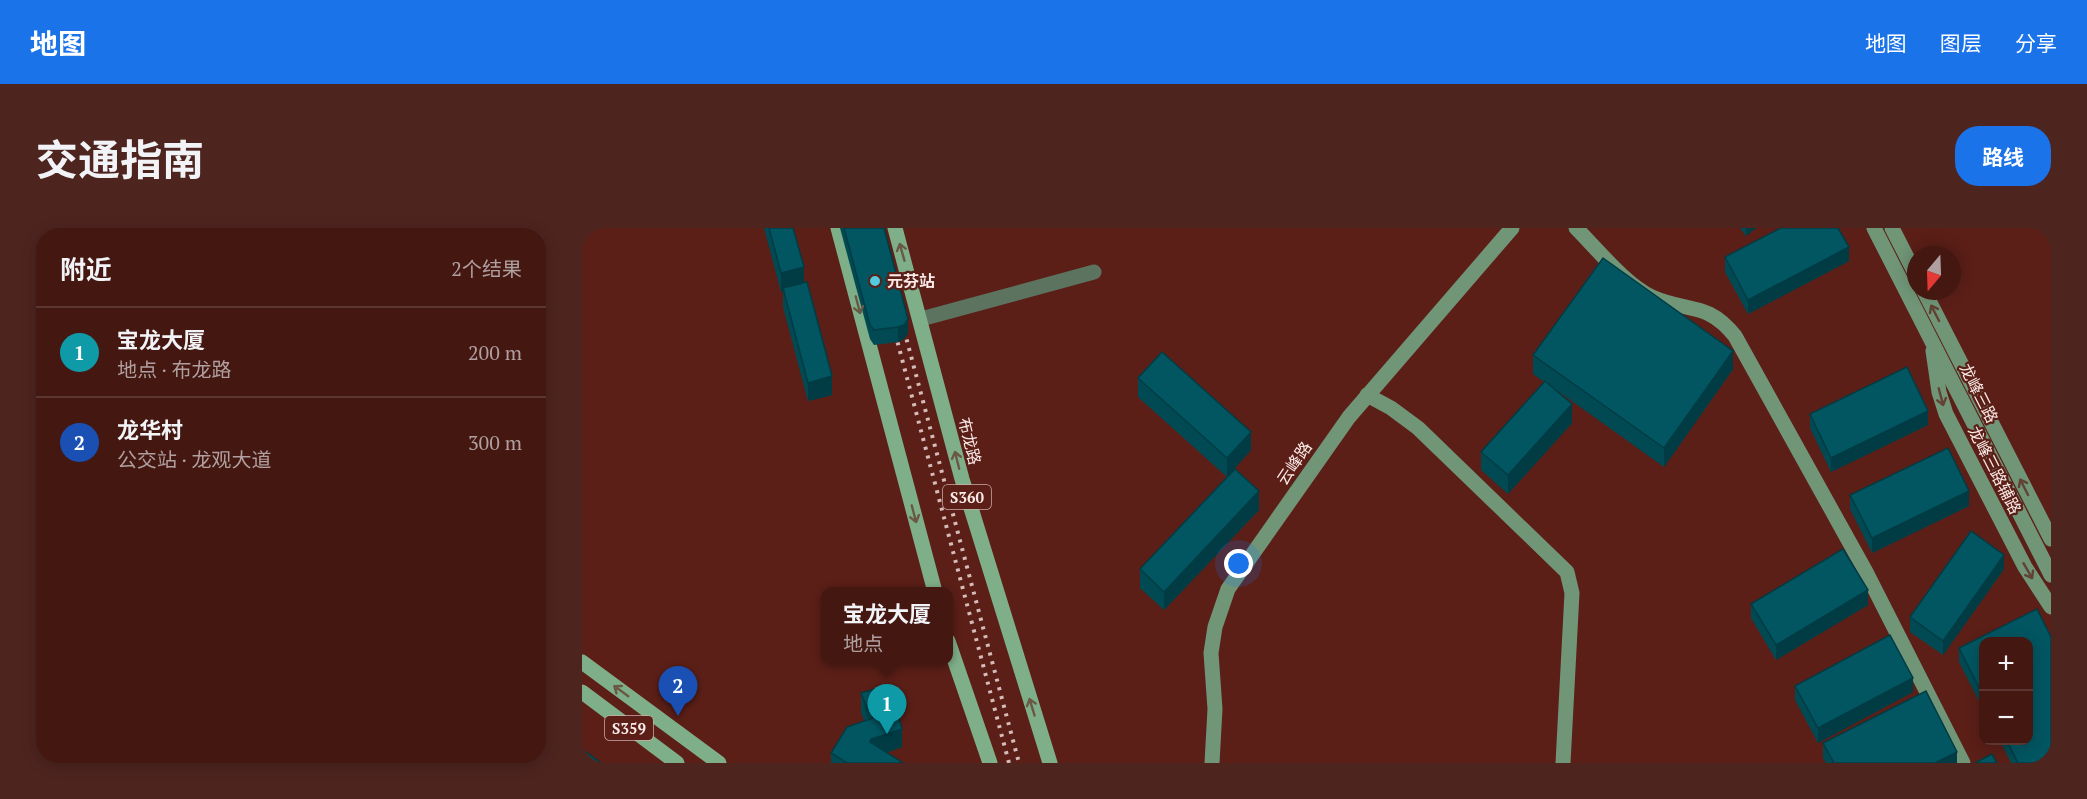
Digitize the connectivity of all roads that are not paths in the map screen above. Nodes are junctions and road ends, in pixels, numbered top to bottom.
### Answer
1 (838, 228) edge
2 (895, 228) edge
3 (1512, 228) edge
4 (1576, 228) edge
5 (1874, 228) edge
6 (1892, 228) edge
7 (1907, 257) edge
8 (1094, 272) dead end
9 (1929, 300) edge
10 (921, 319) junction
11 (1932, 339) junction
12 (1367, 395) junction
13 (2051, 539) edge
14 (2051, 575) edge
15 (934, 587) edge
16 (2051, 607) edge
17 (953, 655) edge
18 (582, 662) edge
19 (582, 692) edge
20 (984, 745) junction
21 (677, 763) edge
22 (719, 763) edge
23 (983, 763) edge
24 (990, 763) edge
25 (1050, 763) edge
26 (1212, 763) edge
27 (1563, 763) edge
28 (1963, 763) edge

1 -> 15 main road
10 -> 2 main road, 布龙路 / S360
3 - 12 street, 云峰路
4 - 28 street
5 - 11 street, 龙峰三路
6 - 7 street
8 - 10 street
13 -> 9 street, 龙峰三路
25 -> 10 main road, 布龙路 / S360
11 - 14 street, 龙峰三路
11 -> 16 street, 龙峰三路辅路
12 - 26 street, 云峰路
12 - 27 street
17 - 20 main road
22 -> 18 main road, S359
19 - 21 main road, S359
20 - 23 main road
20 - 24 main road

